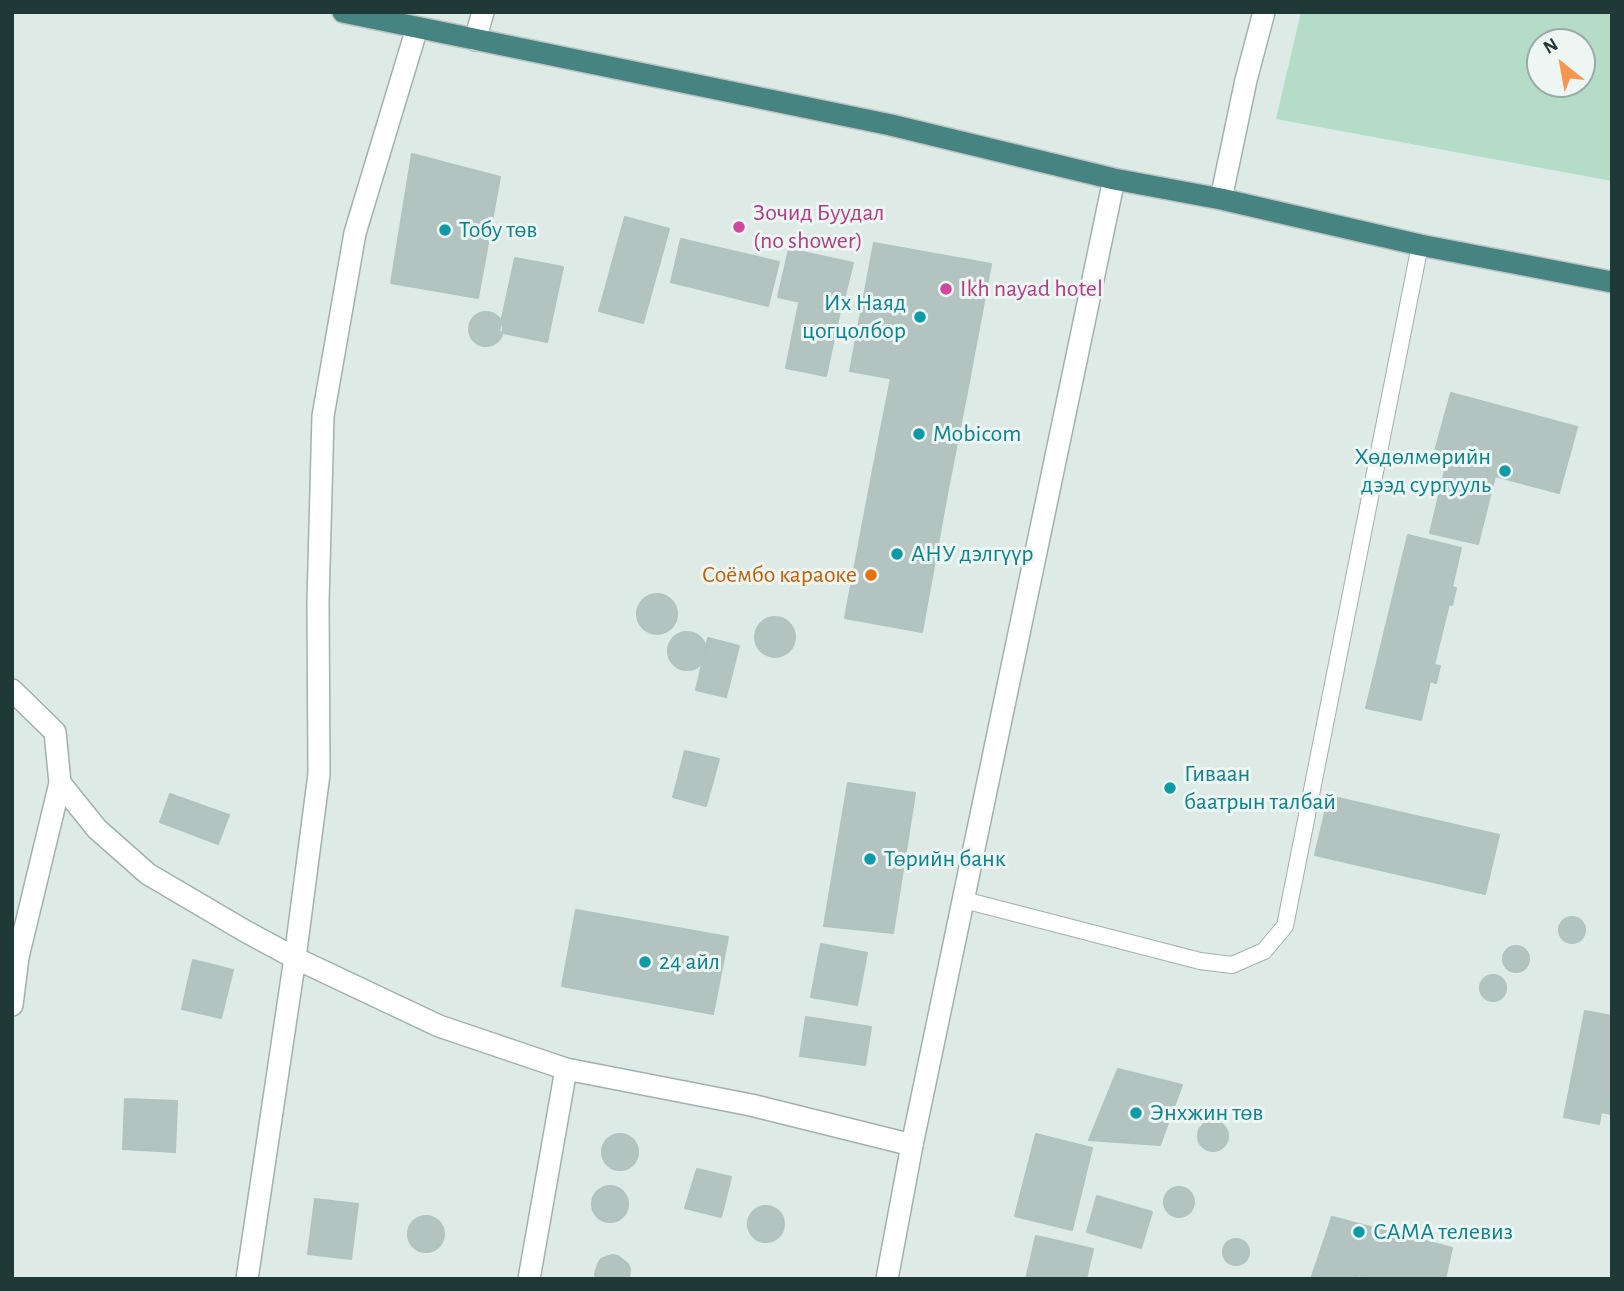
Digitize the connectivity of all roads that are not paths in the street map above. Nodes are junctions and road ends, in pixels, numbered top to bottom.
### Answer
1 (343, 12) edge
2 (483, 12) edge
3 (1264, 12) edge
4 (417, 28) junction
5 (475, 40) junction
6 (1114, 179) junction
7 (1221, 199) junction
8 (1420, 245) junction
9 (1612, 282) edge
10 (12, 690) edge
11 (60, 783) junction
12 (964, 900) junction
13 (295, 958) junction
14 (12, 1005) edge
15 (566, 1069) junction
16 (912, 1145) junction
17 (247, 1279) edge
18 (529, 1279) edge
19 (887, 1279) edge

1 - 4 highway
2 - 5 street
3 - 7 street
4 - 5 highway
4 - 13 street
5 - 6 highway
6 - 7 highway
6 - 12 street
7 - 8 highway
8 - 9 highway
8 - 12 lane
10 - 11 street
11 - 13 street
11 - 14 street
12 - 16 street
13 - 15 street
13 - 17 street
15 - 16 street
15 - 18 street
16 - 19 street

